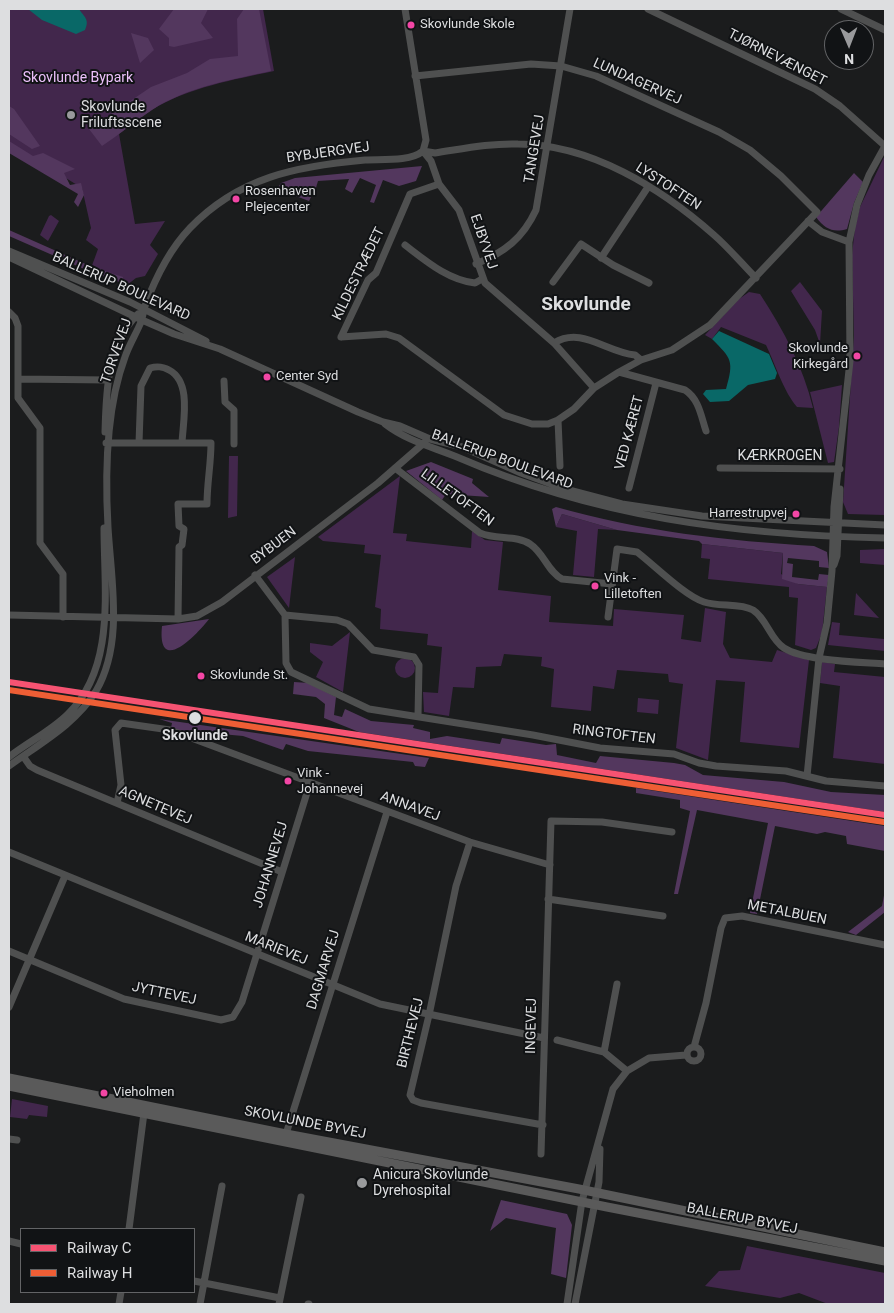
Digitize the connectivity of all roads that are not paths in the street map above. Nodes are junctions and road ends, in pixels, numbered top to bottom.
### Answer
1 (404, 9) edge
2 (570, 9) edge
3 (648, 9) edge
4 (841, 9) edge
5 (885, 30) edge
6 (561, 66) junction
7 (415, 76) junction
8 (548, 146) junction
9 (885, 146) edge
10 (423, 151) junction
11 (438, 184) junction
12 (648, 187) junction
13 (808, 221) junction
14 (849, 242) junction
15 (405, 244) dead end
16 (9, 251) edge
17 (9, 257) edge
18 (601, 258) junction
19 (476, 264) junction
20 (756, 278) junction
21 (482, 279) junction
22 (553, 282) dead end
23 (649, 283) dead end
24 (144, 309) junction
25 (9, 312) edge
26 (138, 319) junction
27 (554, 343) junction
28 (220, 349) junction
29 (641, 360) junction
30 (619, 372) junction
31 (18, 379) junction
32 (108, 380) junction
33 (224, 381) dead end
34 (656, 383) junction
35 (594, 388) junction
36 (558, 420) junction
37 (706, 431) dead end
38 (426, 441) junction
39 (107, 443) junction
40 (139, 443) junction
41 (182, 443) junction
42 (234, 444) dead end
43 (560, 466) dead end
44 (395, 468) junction
45 (720, 468) dead end
46 (840, 469) junction
47 (629, 488) dead end
48 (836, 523) junction
49 (885, 525) edge
50 (835, 537) junction
51 (885, 538) edge
52 (255, 575) junction
53 (612, 584) junction
54 (9, 615) edge
55 (285, 615) junction
56 (103, 616) junction
57 (113, 616) junction
58 (63, 617) junction
59 (608, 618) dead end
60 (178, 619) junction
61 (819, 658) junction
62 (885, 664) edge
63 (418, 716) junction
64 (23, 756) junction
65 (9, 757) edge
66 (9, 766) edge
67 (807, 776) junction
68 (310, 783) junction
69 (885, 786) edge
70 (117, 804) junction
71 (387, 812) junction
72 (672, 832) dead end
73 (470, 842) junction
74 (9, 852) edge
75 (550, 865) junction
76 (282, 872) junction
77 (65, 876) junction
78 (548, 899) junction
79 (663, 916) dead end
80 (885, 946) edge
81 (9, 951) edge
82 (256, 954) junction
83 (30, 960) junction
84 (617, 984) dead end
85 (333, 986) junction
86 (9, 1007) edge
87 (429, 1015) junction
88 (544, 1038) junction
89 (557, 1040) dead end
90 (694, 1047) junction
91 (604, 1052) junction
92 (686, 1055) junction
93 (627, 1071) junction
94 (9, 1078) edge
95 (9, 1086) edge
96 (144, 1113) junction
97 (543, 1125) junction
98 (286, 1134) junction
99 (601, 1138) junction
100 (541, 1154) dead end
101 (222, 1186) dead end
102 (585, 1190) junction
103 (596, 1193) junction
104 (301, 1197) dead end
105 (582, 1202) junction
106 (593, 1204) junction
107 (129, 1228) edge
108 (885, 1252) edge
109 (885, 1261) edge
110 (195, 1282) edge
111 (204, 1284) junction
112 (280, 1301) edge
113 (200, 1304) edge
114 (567, 1304) edge
115 (575, 1304) edge

1 - 7 street, EJBYVEJ
2 - 6 street, TANGEVEJ
3 - 9 street, TJØRNEVÆNGET
4 - 5 street
6 - 7 street, LUNDAGERVEJ
6 - 8 street, TANGEVEJ
6 - 13 street, LUNDAGERVEJ
7 - 10 street, EJBYVEJ
8 - 10 street, BYBJERGVEJ
8 - 12 street, LYSTOFTEN
8 - 19 street, TANGEVEJ
9 - 14 street
10 - 11 street, EJBYVEJ
10 - 24 street, BYBJERGVEJ
11 - 19 street, EJBYVEJ
11 - 36 street, KILDESTRÆDET
12 - 18 street
12 - 20 street, LYSTOFTEN
13 - 14 street
13 - 20 street
14 - 46 street
15 - 21 street
16 - 24 street, BALLERUP BOULEVARD
17 - 26 street, BALLERUP BOULEVARD
18 - 22 street
18 - 23 street
19 - 21 street, EJBYVEJ
20 - 29 street
21 - 27 street, EJBYVEJ
24 - 26 street, TORVEVEJ
24 - 28 street, BALLERUP BOULEVARD
25 - 31 street
26 - 28 street, BALLERUP BOULEVARD
26 - 32 street, TORVEVEJ
26 - 39 street, TORVEVEJ
27 - 29 street
27 - 35 street, EJBYVEJ
28 - 38 street, BALLERUP BOULEVARD
29 - 30 street
30 - 34 street, VED KÆRET
30 - 35 street
31 - 32 street
31 - 58 street
32 - 39 street, TORVEVEJ
33 - 42 street
34 - 37 street, VED KÆRET
34 - 47 street, VED KÆRET
35 - 36 street
36 - 43 street
38 - 44 street, BYBUEN
38 - 48 street, BALLERUP BOULEVARD
38 - 50 street, BALLERUP BOULEVARD
39 - 40 street
39 - 56 street, TORVEVEJ
39 - 57 street, TORVEVEJ
40 - 41 street
40 - 41 street
41 - 60 street
44 - 52 street, BYBUEN
44 - 53 street, LILLETOFTEN
45 - 46 street, KÆRKROGEN
46 - 48 street
48 - 49 street, BALLERUP BOULEVARD
48 - 50 street
50 - 51 street, BALLERUP BOULEVARD
50 - 61 street
52 - 55 street
52 - 60 street, BYBUEN
53 - 59 street
53 - 61 street
54 - 58 street, BYBUEN
55 - 63 street, RINGTOFTEN
55 - 63 street
56 - 57 street, BYBUEN
56 - 58 street, BYBUEN
56 - 65 street, TORVEVEJ
57 - 60 street, BYBUEN
57 - 64 street, TORVEVEJ
61 - 62 street
61 - 67 street
63 - 67 street, RINGTOFTEN
64 - 66 street, TORVEVEJ
64 - 70 street, AGNETEVEJ
67 - 69 street, RINGTOFTEN
68 - 70 street, ANNAVEJ
68 - 71 street, ANNAVEJ
68 - 76 street, JOHANNEVEJ
70 - 76 street, AGNETEVEJ
71 - 73 street, ANNAVEJ
71 - 85 street, DAGMARVEJ
72 - 75 street, INGEVEJ
73 - 75 street, ANNAVEJ
73 - 87 street, BIRTHEVEJ
74 - 77 street, MARIEVEJ
75 - 78 street, INGEVEJ
76 - 82 street, JOHANNEVEJ
77 - 82 street, MARIEVEJ
77 - 83 street
78 - 79 street
78 - 88 street, INGEVEJ
80 - 90 street, METALBUEN
81 - 83 street, JYTTEVEJ
82 - 83 street, JYTTEVEJ
82 - 85 street, MARIEVEJ
83 - 86 street
84 - 91 street
85 - 87 street, MARIEVEJ
85 - 98 street, DAGMARVEJ
87 - 88 street, MARIEVEJ
87 - 97 street, BIRTHEVEJ
88 - 97 street, INGEVEJ
89 - 91 street
90 - 92 street
90 - 92 street
91 - 93 street
92 - 93 street
93 - 99 street
94 - 98 main road, SKOVLUNDE BYVEJ
95 - 96 main road, SKOVLUNDE BYVEJ
96 - 105 main road, SKOVLUNDE BYVEJ
96 - 107 street
97 - 100 street, INGEVEJ
98 - 102 main road, SKOVLUNDE BYVEJ
99 - 102 street
99 - 103 street
101 - 111 street
102 - 103 main road, SKOVLUNDE BYVEJ
102 - 105 street
103 - 106 street
103 - 108 main road, BALLERUP BYVEJ
104 - 112 street
105 - 106 main road, SKOVLUNDE BYVEJ
105 - 114 street
106 - 109 main road, BALLERUP BYVEJ
106 - 115 street
110 - 111 street
111 - 112 street
111 - 113 street

